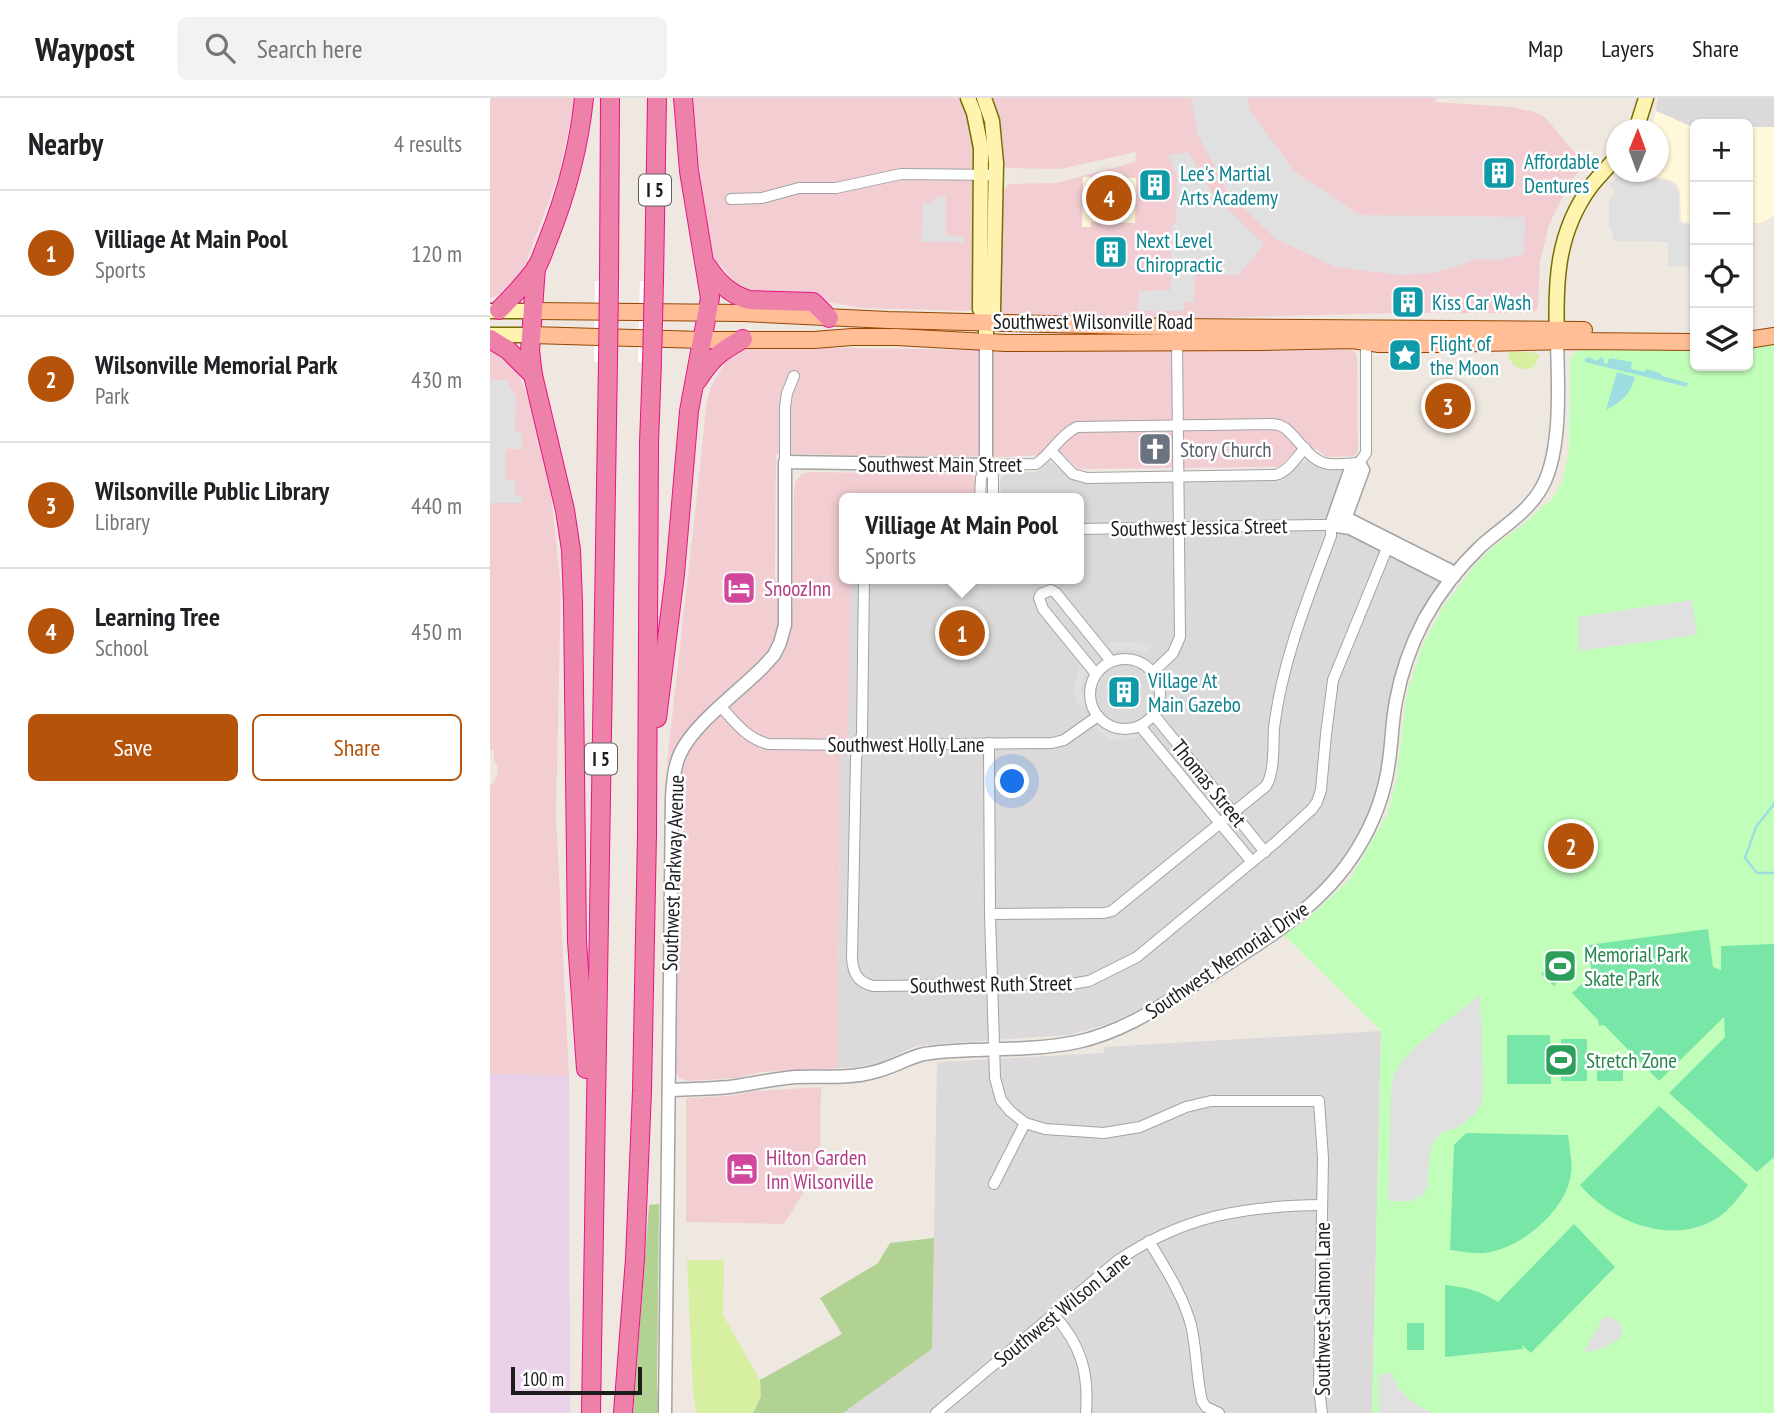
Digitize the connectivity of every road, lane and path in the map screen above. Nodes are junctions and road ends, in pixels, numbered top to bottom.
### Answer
1 (584, 98) edge
2 (610, 98) edge
3 (657, 98) edge
4 (683, 98) edge
5 (969, 98) edge
6 (985, 98) edge
7 (1646, 98) edge
8 (1639, 119) edge
9 (1606, 169) edge
10 (988, 175) junction
11 (731, 199) dead end
12 (705, 264) junction
13 (536, 267) junction
14 (494, 310) edge
15 (534, 311) junction
16 (707, 313) junction
17 (829, 318) junction
18 (986, 322) junction
19 (1774, 326) edge
20 (1753, 328) edge
21 (1690, 331) edge
22 (531, 335) junction
23 (1366, 335) junction
24 (1557, 336) junction
25 (1774, 336) edge
26 (490, 337) edge
27 (743, 339) junction
28 (1753, 339) edge
29 (702, 340) junction
30 (986, 341) junction
31 (1177, 342) junction
32 (1690, 342) edge
33 (533, 375) junction
34 (794, 376) dead end
35 (693, 387) junction
36 (1178, 425) junction
37 (1305, 448) junction
38 (1051, 451) junction
39 (785, 462) junction
40 (1359, 463) junction
41 (986, 466) junction
42 (1179, 476) junction
43 (980, 493) edge
44 (993, 493) edge
45 (1333, 525) junction
46 (1180, 527) junction
47 (1084, 529) edge
48 (1389, 544) junction
49 (1454, 576) junction
50 (864, 584) edge
51 (1111, 662) junction
52 (1153, 672) junction
53 (1096, 674) junction
54 (721, 707) junction
55 (1154, 715) junction
56 (1098, 716) junction
57 (1140, 726) junction
58 (989, 743) junction
59 (859, 745) junction
60 (647, 794) junction
61 (1234, 813) junction
62 (1221, 824) junction
63 (1265, 852) junction
64 (1252, 862) junction
65 (990, 914) junction
66 (991, 985) junction
67 (993, 1049) junction
68 (669, 1090) junction
69 (1026, 1123) junction
70 (594, 1156) junction
71 (994, 1184) dead end
72 (1322, 1205) junction
73 (1149, 1241) junction
74 (1052, 1314) junction
75 (591, 1413) edge
76 (623, 1413) edge
77 (665, 1413) edge
78 (936, 1413) edge
79 (1086, 1413) edge
80 (1219, 1413) edge
81 (1322, 1413) edge

1 - 13 highway, I 5
2 - 70 highway, I 5, bridge
3 - 60 highway, I 5, bridge
4 - 12 highway, I 5
5 - 10 main road
6 - 10 main road
7 - 8 main road
9 - 24 main road
10 - 11 street
10 - 18 main road
12 - 16 highway, I 5
12 - 17 highway
13 - 14 highway, I 5
13 - 15 highway, I 5
14 - 15 main road, Southwest Wilsonville Road
15 - 16 main road, Southwest Wilsonville Road
15 - 22 highway, I 5
16 - 17 main road, Southwest Wilsonville Road
16 - 29 highway, I 5
17 - 18 main road, Southwest Wilsonville Road
18 - 23 main road, Southwest Wilsonville Road
18 - 30 main road
19 - 20 main road
21 - 24 main road, Southwest Wilsonville Road
22 - 26 main road, Southwest Wilsonville Road
22 - 29 main road, Southwest Wilsonville Road
22 - 33 highway, I 5
23 - 24 main road, Southwest Wilsonville Road
23 - 31 main road, Southwest Wilsonville Road
23 - 40 street
24 - 32 main road, Southwest Wilsonville Road
24 - 49 street, Southwest Memorial Drive
25 - 28 main road
26 - 33 highway
27 - 29 main road, Southwest Wilsonville Road
27 - 30 main road, Southwest Wilsonville Road
27 - 35 highway, I 5
29 - 35 highway, I 5
30 - 31 main road, Southwest Wilsonville Road
30 - 41 street
31 - 36 street
33 - 70 highway, I 5
34 - 39 street, Southwest Parkway Avenue
35 - 60 highway, I 5
36 - 37 street, Southwest Main Street
36 - 38 street, Southwest Main Street
36 - 42 street
37 - 40 street, Southwest Main Street
37 - 42 street
38 - 41 street, Southwest Main Street
38 - 42 street
39 - 41 street, Southwest Main Street
39 - 54 street, Southwest Parkway Avenue
40 - 45 street
41 - 43 street
41 - 44 street
42 - 46 street
45 - 46 street, Southwest Jessica Street
45 - 48 street, Southwest Jessica Street
45 - 61 street
46 - 47 street, Southwest Jessica Street
46 - 52 street
48 - 49 street, Southwest Jessica Street
48 - 63 street, Southwest Ruth Street
49 - 67 street, Southwest Memorial Drive
50 - 59 street, Southwest Ruth Street
51 - 52 street
51 - 53 street
51 - 53 street
52 - 55 street
53 - 56 street
54 - 59 street, Southwest Holly Lane
54 - 68 street, Southwest Parkway Avenue
55 - 57 street
55 - 61 street, Thomas Street
56 - 57 street
56 - 58 street, Southwest Holly Lane
57 - 62 street, Thomas Street
58 - 59 street, Southwest Holly Lane
58 - 65 street
59 - 66 street, Southwest Ruth Street
60 - 76 highway, I 5
61 - 62 street
61 - 63 street, Thomas Street
62 - 64 street, Thomas Street
62 - 65 street
63 - 64 street, Southwest Ruth Street
64 - 66 street, Southwest Ruth Street
65 - 66 street
66 - 67 street
67 - 68 street, Southwest Memorial Drive
67 - 69 street
68 - 77 street, Southwest Parkway Avenue
69 - 71 street
69 - 72 street, Southwest Salmon Lane
70 - 75 highway, I 5
72 - 73 street, Southwest Wilson Lane
72 - 81 street, Southwest Salmon Lane
73 - 74 street, Southwest Wilson Lane
73 - 80 street
74 - 78 street, Southwest Wilson Lane
74 - 79 street

